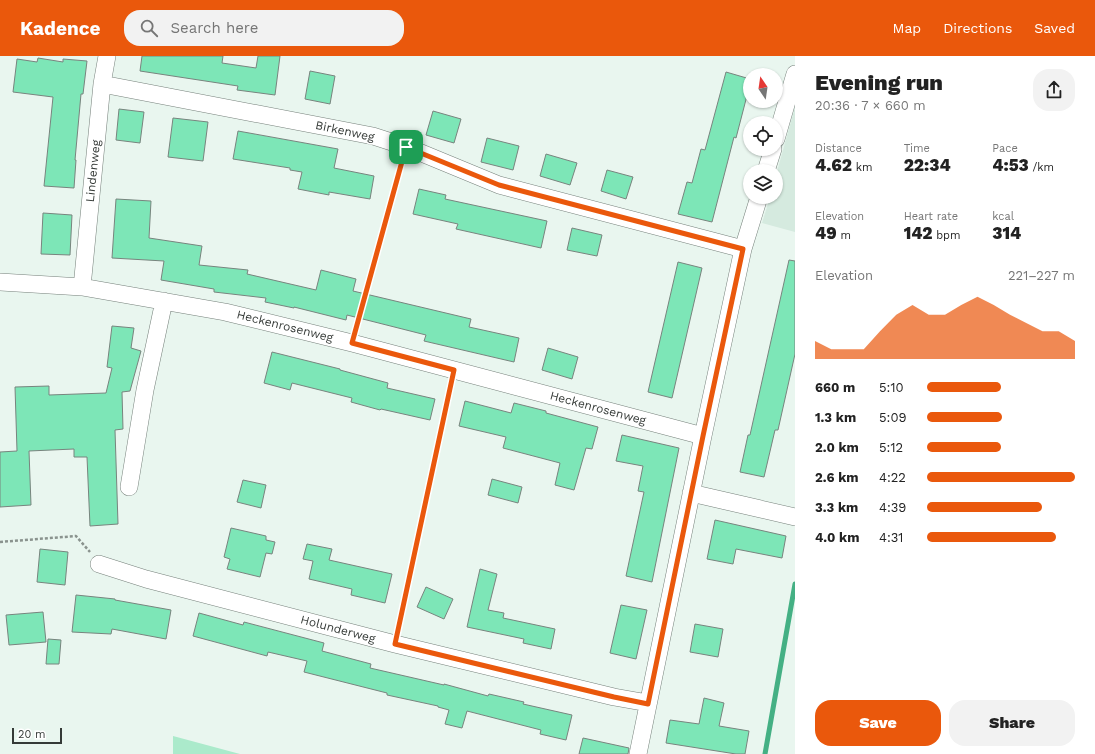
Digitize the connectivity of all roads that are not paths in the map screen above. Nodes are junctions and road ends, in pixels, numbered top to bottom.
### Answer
1 (107, 56) edge
2 (795, 74) edge
3 (102, 84) junction
4 (783, 116) edge
5 (757, 204) edge
6 (743, 249) junction
7 (0, 282) edge
8 (82, 287) junction
9 (164, 301) junction
10 (703, 436) junction
11 (129, 487) dead end
12 (691, 493) junction
13 (795, 517) edge
14 (99, 564) road end
15 (648, 704) junction
16 (638, 754) edge

1 - 3 street, Lindenweg
2 - 4 street
3 - 6 street, Birkenweg
3 - 8 street, Lindenweg
5 - 6 street
6 - 10 street
7 - 8 street, Heckenrosenweg
8 - 9 street, Heckenrosenweg
9 - 10 street, Heckenrosenweg
9 - 11 street
10 - 12 street
12 - 13 street
12 - 15 street
14 - 15 street, Holunderweg
15 - 16 street

